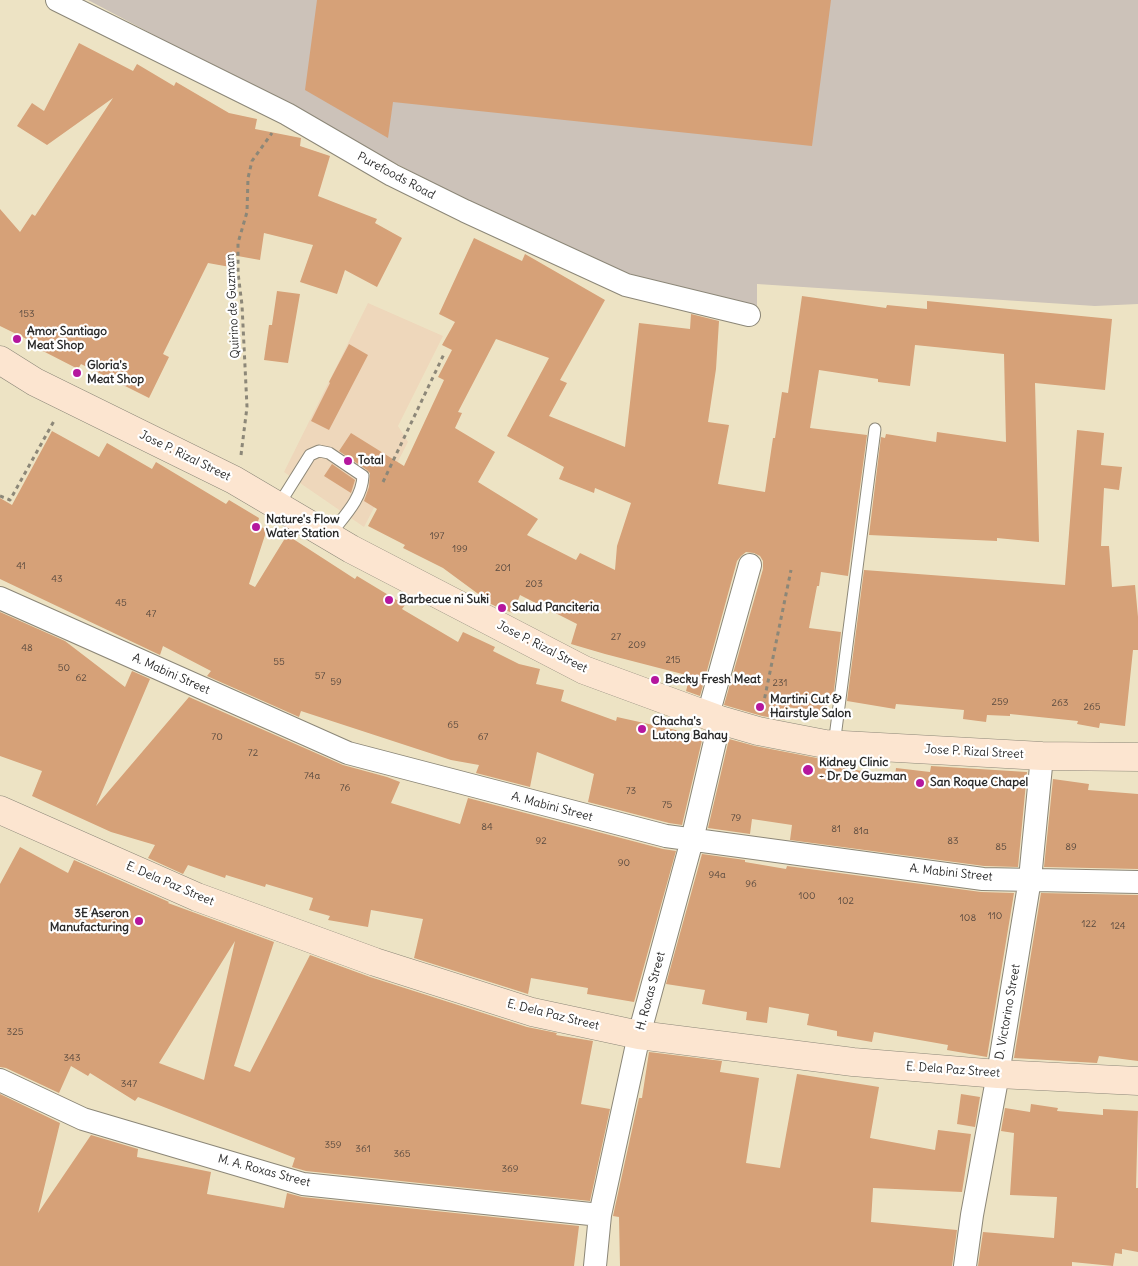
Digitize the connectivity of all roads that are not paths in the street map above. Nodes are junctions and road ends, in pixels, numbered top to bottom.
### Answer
1 (57, 0) edge
2 (750, 315) dead end
3 (0, 360) edge
4 (876, 429) dead end
5 (278, 506) junction
6 (329, 536) junction
7 (750, 565) dead end
8 (0, 598) edge
9 (714, 717) junction
10 (834, 745) junction
11 (1042, 756) junction
12 (1138, 757) edge
13 (0, 810) edge
14 (692, 840) junction
15 (1030, 879) junction
16 (1138, 882) edge
17 (638, 1035) junction
18 (998, 1074) junction
19 (0, 1080) edge
20 (1138, 1081) edge
21 (600, 1214) junction
22 (595, 1266) edge
23 (965, 1266) edge

1 - 2 street, Purefoods Road
3 - 5 street, Jose P. Rizal Street
4 - 10 lane
5 - 6 street, Jose P. Rizal Street
5 - 6 lane
6 - 9 street, Jose P. Rizal Street
7 - 9 street, H. Roxas Street
8 - 14 street, A. Mabini Street
9 - 10 street, Jose P. Rizal Street
9 - 14 street, H. Roxas Street
10 - 11 street, Jose P. Rizal Street
11 - 12 street, Jose P. Rizal Street
11 - 15 street, D. Victorino Street
13 - 17 street, E. Dela Paz Street
14 - 15 street, A. Mabini Street
14 - 17 street, H. Roxas Street
15 - 16 street, A. Mabini Street
15 - 18 street, D. Victorino Street
17 - 18 street, E. Dela Paz Street
17 - 21 street, H. Roxas Street
18 - 20 street, E. Dela Paz Street
18 - 23 street, D. Victorino Street
19 - 21 street, M. A. Roxas Street
21 - 22 street, H. Roxas Street

